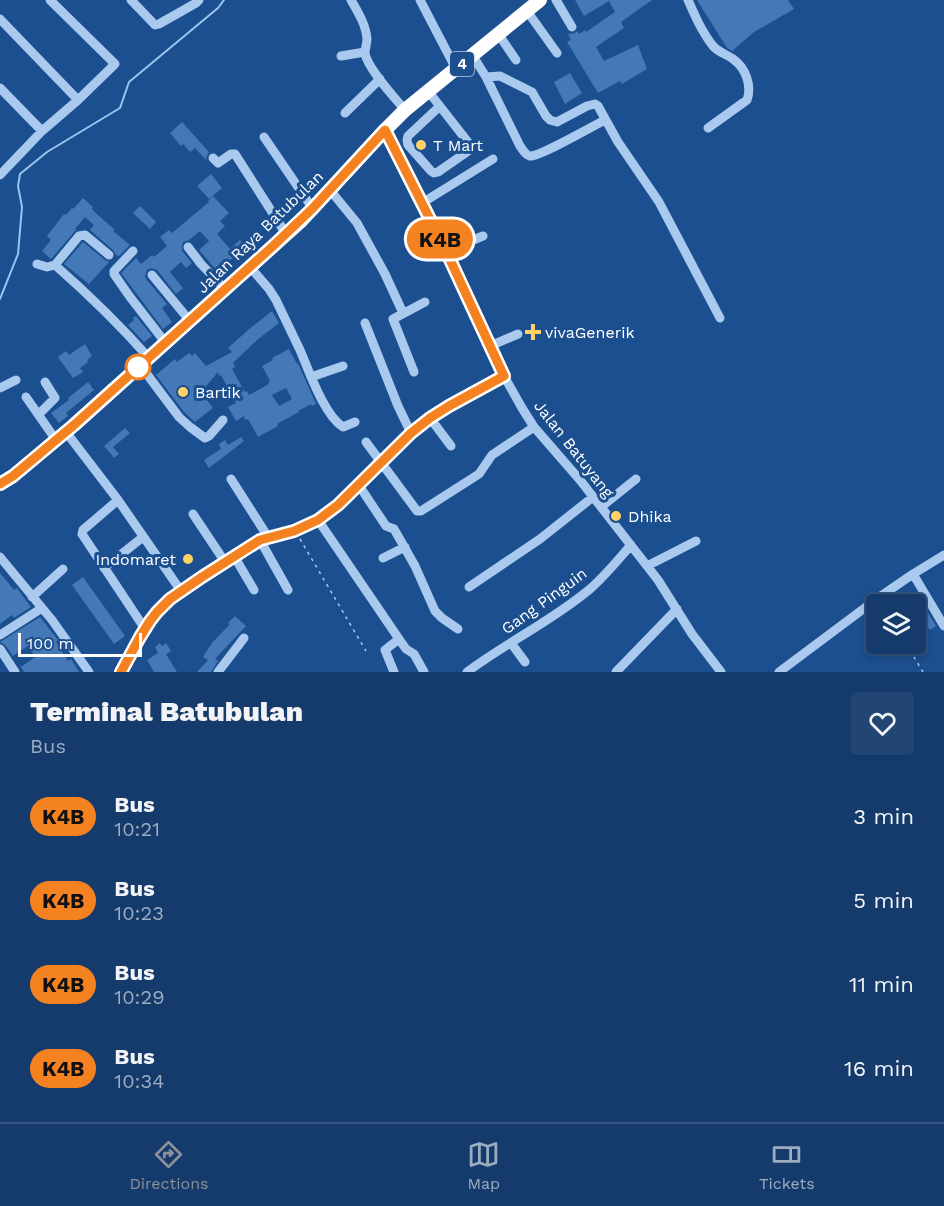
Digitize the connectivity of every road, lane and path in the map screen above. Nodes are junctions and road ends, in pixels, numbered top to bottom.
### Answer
1 (50, 0) edge
2 (131, 0) edge
3 (351, 0) edge
4 (420, 0) edge
5 (539, 0) edge
6 (556, 0) edge
7 (688, 0) edge
8 (196, 1) edge
9 (527, 11) junction
10 (0, 19) edge
11 (572, 27) dead end
12 (498, 35) junction
13 (365, 52) junction
14 (557, 53) dead end
15 (340, 56) dead end
16 (473, 56) junction
17 (516, 60) dead end
18 (456, 69) junction
19 (486, 77) junction
20 (380, 79) junction
21 (0, 88) edge
22 (428, 91) junction
23 (78, 100) junction
24 (440, 106) junction
25 (405, 111) junction
26 (345, 113) dead end
27 (605, 120) junction
28 (708, 128) dead end
29 (385, 130) junction
30 (42, 131) junction
31 (264, 137) dead end
32 (213, 158) dead end
33 (493, 159) dead end
34 (0, 175) edge
35 (330, 190) junction
36 (422, 203) junction
37 (312, 209) junction
38 (286, 234) junction
39 (483, 236) dead end
40 (188, 248) dead end
41 (133, 250) dead end
42 (446, 251) junction
43 (109, 255) dead end
44 (37, 264) dead end
45 (55, 265) junction
46 (250, 267) junction
47 (152, 275) dead end
48 (225, 289) junction
49 (424, 302) dead end
50 (403, 313) junction
51 (720, 318) dead end
52 (190, 321) junction
53 (365, 323) dead end
54 (518, 334) dead end
55 (165, 342) junction
56 (490, 346) junction
57 (144, 362) junction
58 (343, 366) dead end
59 (414, 372) dead end
60 (504, 376) junction
61 (311, 377) junction
62 (16, 380) dead end
63 (45, 382) dead end
64 (0, 388) edge
65 (26, 397) dead end
66 (39, 414) junction
67 (430, 418) junction
68 (223, 420) dead end
69 (355, 422) dead end
70 (534, 427) junction
71 (411, 433) junction
72 (61, 436) junction
73 (366, 442) dead end
74 (451, 446) dead end
75 (381, 461) junction
76 (231, 479) dead end
77 (636, 479) dead end
78 (1, 484) edge
79 (358, 484) junction
80 (593, 497) junction
81 (118, 500) junction
82 (602, 507) junction
83 (193, 514) dead end
84 (318, 520) junction
85 (294, 531) junction
86 (143, 537) junction
87 (264, 539) junction
88 (696, 541) dead end
89 (631, 545) junction
90 (405, 547) junction
91 (944, 555) edge
92 (234, 556) junction
93 (383, 558) dead end
94 (225, 562) junction
95 (2, 563) edge
96 (647, 566) junction
97 (63, 568) dead end
98 (104, 568) junction
99 (913, 574) junction
100 (470, 587) dead end
101 (254, 590) dead end
102 (288, 590) dead end
103 (181, 591) junction
104 (33, 597) junction
105 (42, 608) junction
106 (677, 609) junction
107 (944, 626) edge
108 (145, 629) junction
109 (458, 629) dead end
110 (0, 634) edge
111 (244, 638) dead end
112 (399, 639) junction
113 (511, 643) junction
114 (0, 649) edge
115 (366, 651) dead end
116 (912, 654) edge
117 (525, 662) dead end
118 (15, 672) edge
119 (89, 672) edge
120 (121, 672) edge
121 (218, 672) edge
122 (394, 672) edge
123 (424, 672) edge
124 (467, 672) edge
125 (615, 672) edge
126 (721, 672) edge
127 (779, 672) edge
128 (923, 672) edge

1 - 23 street
2 - 8 street
3 - 13 street
4 - 18 street
5 - 9 highway, Jalan Raya Batubulan / 4
6 - 11 street
7 - 28 street
9 - 12 highway, Jalan Raya Batubulan / 4
9 - 14 street
10 - 23 street
12 - 16 highway, Jalan Raya Batubulan / 4
12 - 17 street
13 - 15 street
13 - 20 street
16 - 18 highway, Jalan Raya Batubulan / 4
16 - 19 street
18 - 22 highway, Jalan Raya Batubulan / 4
19 - 27 street
19 - 27 street
20 - 25 street
20 - 26 street
21 - 30 street
22 - 24 street
22 - 25 highway, Jalan Raya Batubulan / 4
23 - 30 street
24 - 24 street
25 - 29 highway, Jalan Raya Batubulan / 4
27 - 51 street
29 - 35 highway, Jalan Raya Batubulan / 4
29 - 36 street, Jalan Batuyang
30 - 34 street
31 - 37 street
32 - 38 street
33 - 36 street
35 - 37 highway, Jalan Raya Batubulan / 4
35 - 50 street
36 - 42 street, Jalan Batuyang
37 - 38 highway, Jalan Raya Batubulan / 4
38 - 46 highway, Jalan Raya Batubulan / 4
39 - 42 street
40 - 48 street
41 - 55 street
42 - 56 street, Jalan Batuyang
43 - 45 street
44 - 45 street
45 - 57 street
46 - 48 highway, Jalan Raya Batubulan / 4
46 - 61 street
47 - 52 street
48 - 52 highway, Jalan Raya Batubulan / 4
49 - 50 street
50 - 59 street
52 - 55 highway, Jalan Raya Batubulan / 4
53 - 71 street
54 - 56 street
55 - 57 highway, Jalan Raya Batubulan / 4
56 - 60 street, Jalan Batuyang
57 - 68 street
57 - 72 highway, Jalan Raya Batubulan / 4
58 - 61 street
60 - 67 street
60 - 70 street, Jalan Batuyang
61 - 69 street
62 - 64 street
63 - 66 street
65 - 66 street
66 - 72 street
67 - 71 street
67 - 74 street
70 - 75 street
70 - 80 street, Jalan Batuyang
71 - 75 street
72 - 78 highway, Jalan Raya Batubulan / 4
72 - 81 street
73 - 75 street
75 - 79 street
76 - 87 street
77 - 82 street
79 - 84 street
79 - 90 street
80 - 82 street, Jalan Batuyang
80 - 100 street
81 - 86 street
81 - 98 street
82 - 89 street, Jalan Batuyang
83 - 94 street
84 - 85 street
84 - 112 street
85 - 87 street
85 - 115 path
86 - 98 street
86 - 103 street
87 - 92 street
87 - 102 street
88 - 96 street
89 - 96 street, Jalan Batuyang
89 - 113 street, Gang Pinguin
90 - 93 street
90 - 109 street
91 - 99 street
92 - 94 street
92 - 101 street
94 - 103 street
95 - 104 street
96 - 106 street, Jalan Batuyang
97 - 104 street
98 - 108 street
99 - 107 street
99 - 127 street
103 - 108 street
104 - 105 street
105 - 110 street
105 - 119 street
106 - 125 street
106 - 126 street, Jalan Batuyang
108 - 120 street
111 - 121 street
112 - 122 street
112 - 123 street
113 - 117 street
113 - 124 street, Gang Pinguin
114 - 118 street
116 - 128 path

